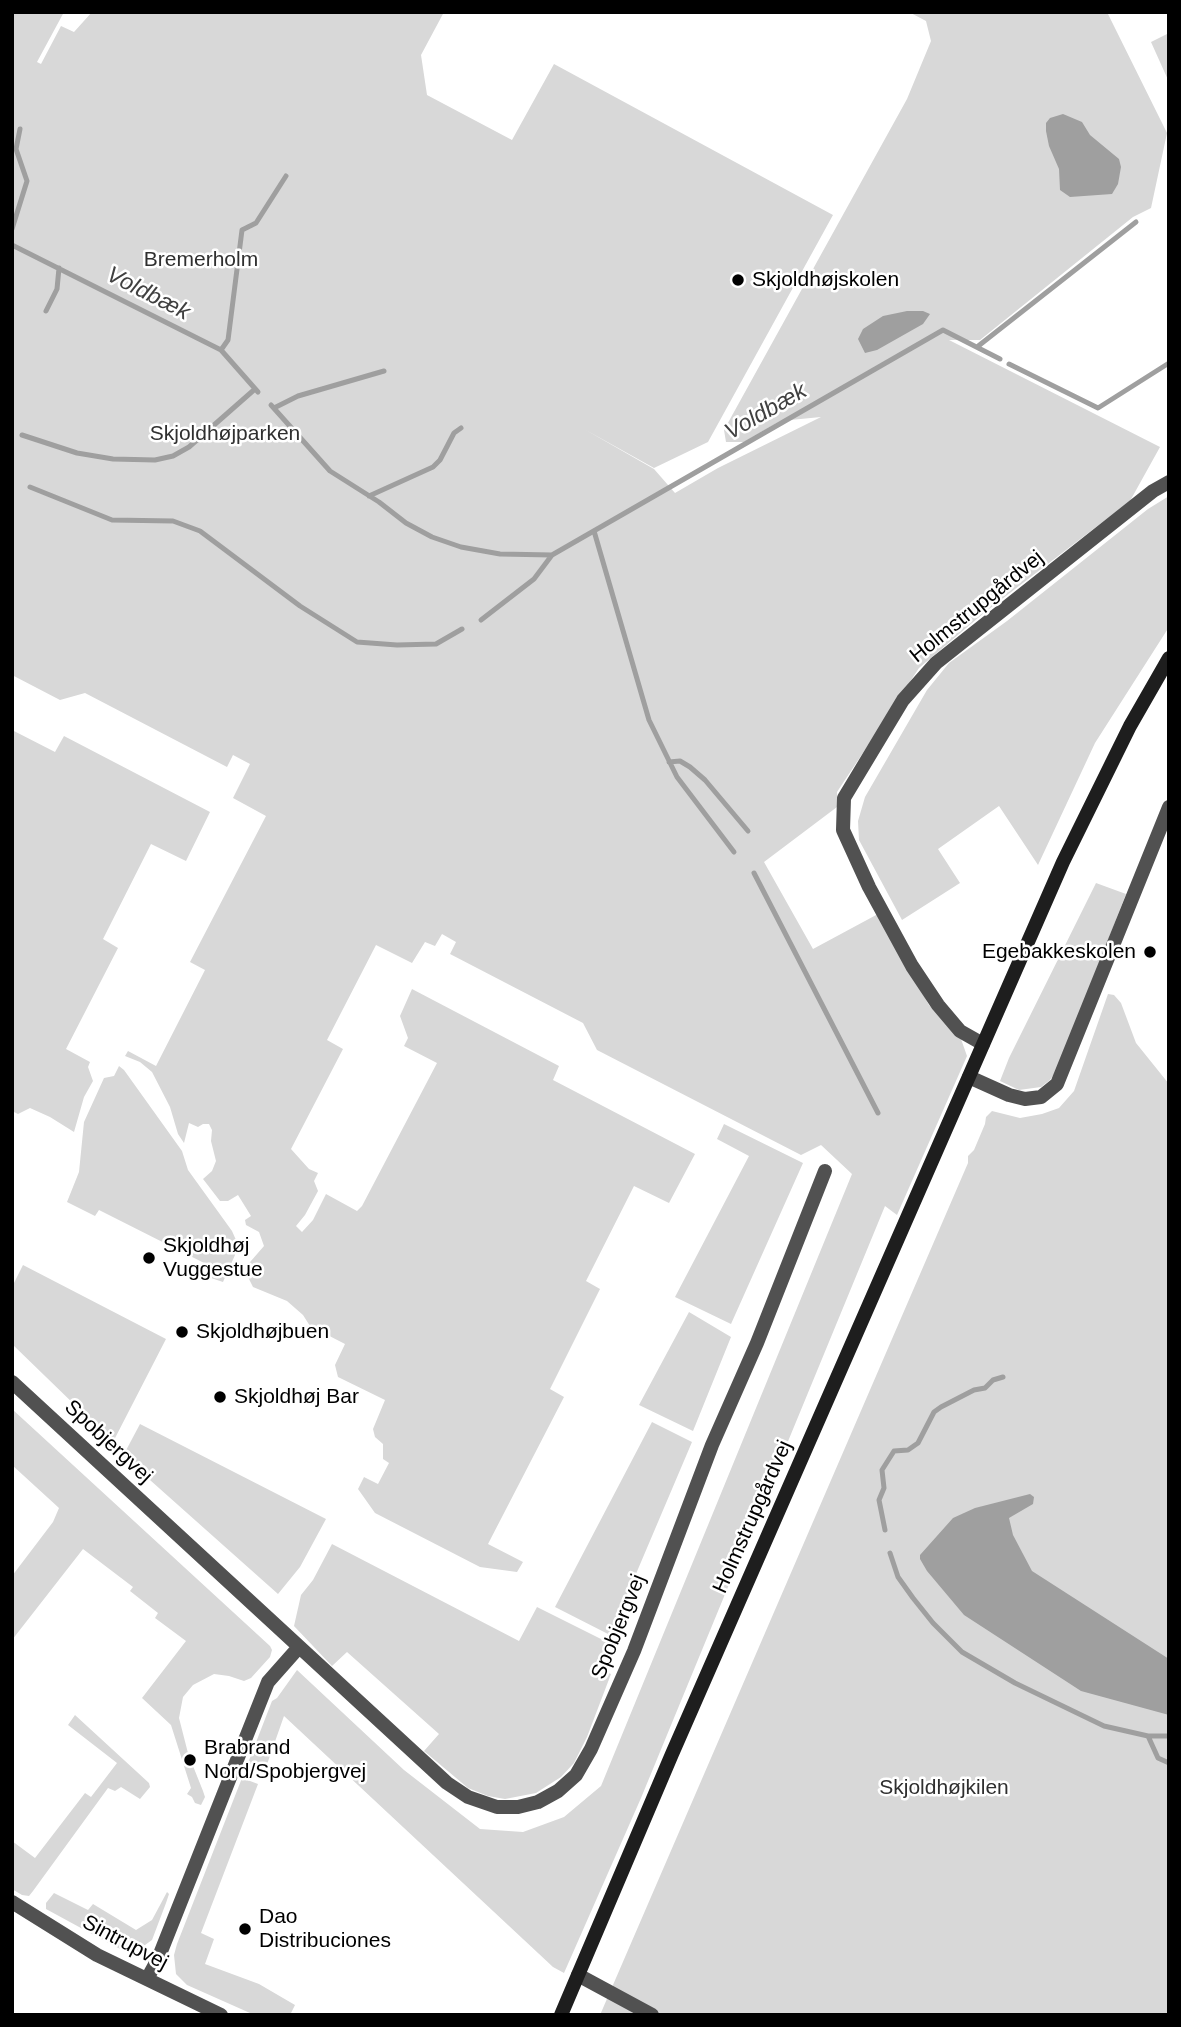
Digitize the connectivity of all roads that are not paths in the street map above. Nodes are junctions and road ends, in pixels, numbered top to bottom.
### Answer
1 (1169, 482) edge
2 (1169, 658) edge
3 (1169, 807) edge
4 (983, 1044) junction
5 (970, 1077) junction
6 (825, 1171) dead end
7 (12, 1382) edge
8 (299, 1647) junction
9 (12, 1902) edge
10 (578, 1975) junction
11 (147, 1979) junction
12 (221, 2015) edge
13 (561, 2015) edge
14 (652, 2015) edge

1 - 4 street, Holmstrupgårdvej
2 - 4 street, Holmstrupgårdvej
3 - 5 street
4 - 5 street, Holmstrupgårdvej
5 - 10 street, Holmstrupgårdvej
6 - 8 street, Spobjergvej
7 - 8 street, Spobjergvej
8 - 11 street
9 - 11 street, Sintrupvej
10 - 13 street, Holmstrupgårdvej
10 - 14 street
11 - 12 street, Sintrupvej

